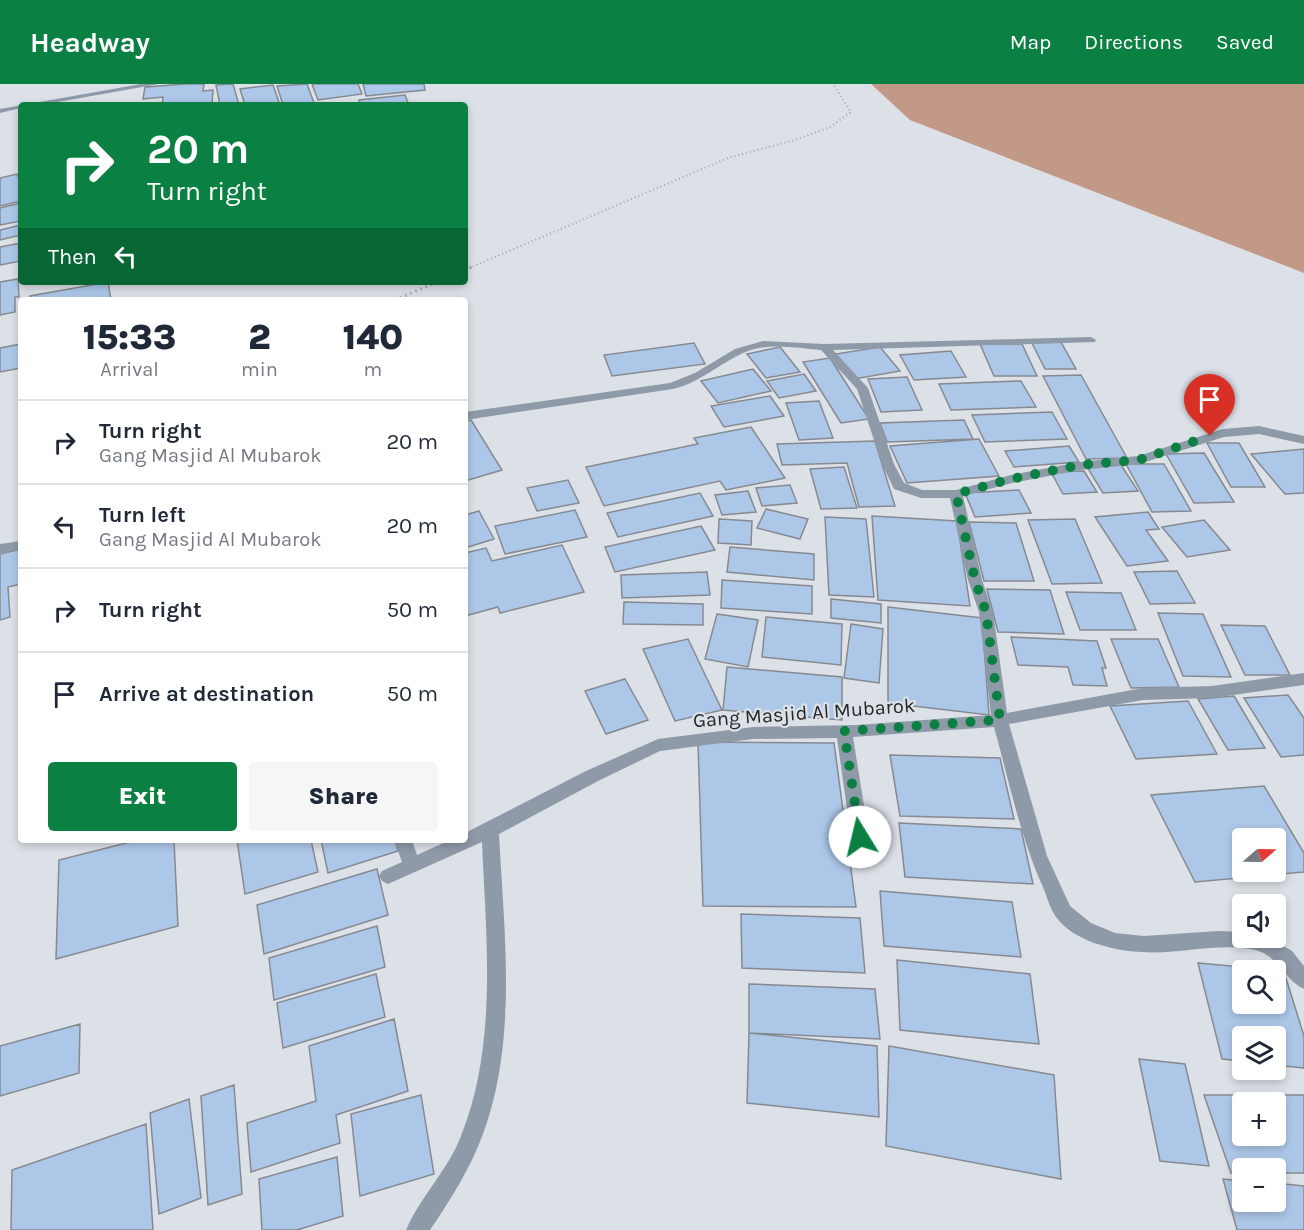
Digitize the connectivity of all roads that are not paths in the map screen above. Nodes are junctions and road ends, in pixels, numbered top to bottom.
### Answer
1 (155, 84) edge
2 (44, 102) edge
3 (18, 107) edge
4 (0, 111) edge
5 (1091, 340) dead end
6 (824, 347) junction
7 (468, 416) edge
8 (1304, 440) edge
9 (956, 494) junction
10 (18, 546) edge
11 (0, 549) edge
12 (1304, 679) edge
13 (1000, 720) junction
14 (844, 731) junction
15 (490, 830) junction
16 (860, 837) dead end
17 (468, 840) edge
18 (404, 843) edge
19 (462, 843) edge
20 (412, 866) junction
21 (388, 876) dead end
22 (1304, 980) edge
23 (417, 1230) edge

1 - 2 street
3 - 4 street
5 - 6 street
6 - 7 street
6 - 9 street
8 - 9 street
9 - 13 street
10 - 11 street
12 - 13 street, Gang Masjid Al Mubarok
13 - 14 street, Gang Masjid Al Mubarok
13 - 22 street
14 - 15 street, Gang Masjid Al Mubarok
14 - 16 street
15 - 17 street, Gang Masjid Al Mubarok
15 - 23 street
18 - 20 street
19 - 20 street, Gang Masjid Al Mubarok
20 - 21 street, Gang Masjid Al Mubarok

